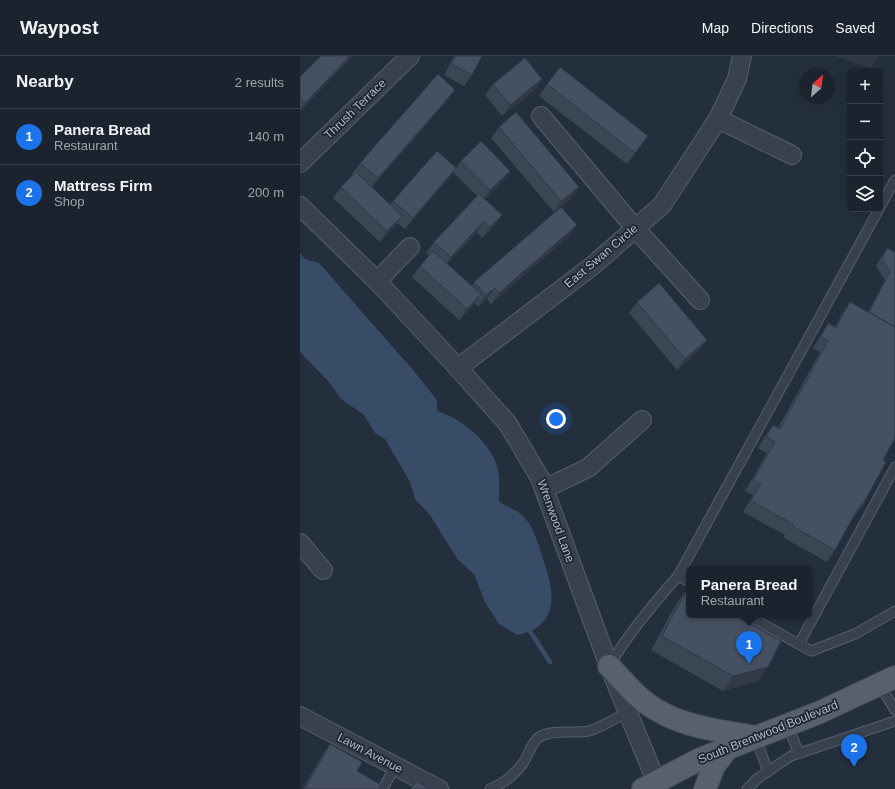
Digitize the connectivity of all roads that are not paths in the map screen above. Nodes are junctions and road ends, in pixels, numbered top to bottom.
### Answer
1 (410, 56) edge
2 (742, 56) edge
3 (541, 116) dead end
4 (718, 119) junction
5 (792, 155) dead end
6 (300, 163) edge
7 (895, 180) edge
8 (883, 201) edge
9 (300, 206) edge
10 (877, 212) edge
11 (635, 228) junction
12 (410, 247) dead end
13 (377, 281) junction
14 (700, 300) dead end
15 (458, 368) junction
16 (642, 420) dead end
17 (895, 467) edge
18 (544, 489) junction
19 (300, 542) edge
20 (323, 570) dead end
21 (678, 576) junction
22 (686, 580) edge
23 (895, 611) edge
24 (752, 618) edge
25 (799, 644) junction
26 (609, 666) junction
27 (887, 681) edge
28 (895, 710) edge
29 (628, 712) junction
30 (300, 716) edge
31 (895, 721) edge
32 (787, 725) junction
33 (755, 737) junction
34 (726, 749) junction
35 (798, 753) junction
36 (395, 766) junction
37 (768, 772) junction
38 (650, 785) edge
39 (383, 789) edge
40 (439, 789) edge
41 (490, 789) edge
42 (705, 789) edge
43 (747, 789) edge

1 - 6 street, Thrush Terrace
2 - 4 street, East Swan Circle
3 - 11 street
4 - 5 street
4 - 11 street, East Swan Circle
7 - 8 lane
9 - 13 street, Wrenwood Lane
10 - 21 lane
11 - 14 street
11 - 15 street, East Swan Circle
12 - 13 street
13 - 15 street, Wrenwood Lane
15 - 18 street, Wrenwood Lane
16 - 18 street
17 - 25 lane
18 - 26 street, Wrenwood Lane
19 - 20 street
21 - 22 lane
21 - 26 lane
23 - 25 lane
24 - 25 lane
26 - 29 street, Wrenwood Lane
26 - 33 main road
27 - 28 lane
27 - 32 main road, South Brentwood Boulevard
29 - 38 street, Wrenwood Lane
29 - 41 lane
30 - 36 street, Lawn Avenue
31 - 35 lane
32 - 33 main road, South Brentwood Boulevard
32 - 35 lane
33 - 34 main road, South Brentwood Boulevard
33 - 37 lane
34 - 38 main road, South Brentwood Boulevard
34 - 42 main road
35 - 37 lane
36 - 39 lane
36 - 40 street, Lawn Avenue
37 - 43 lane

